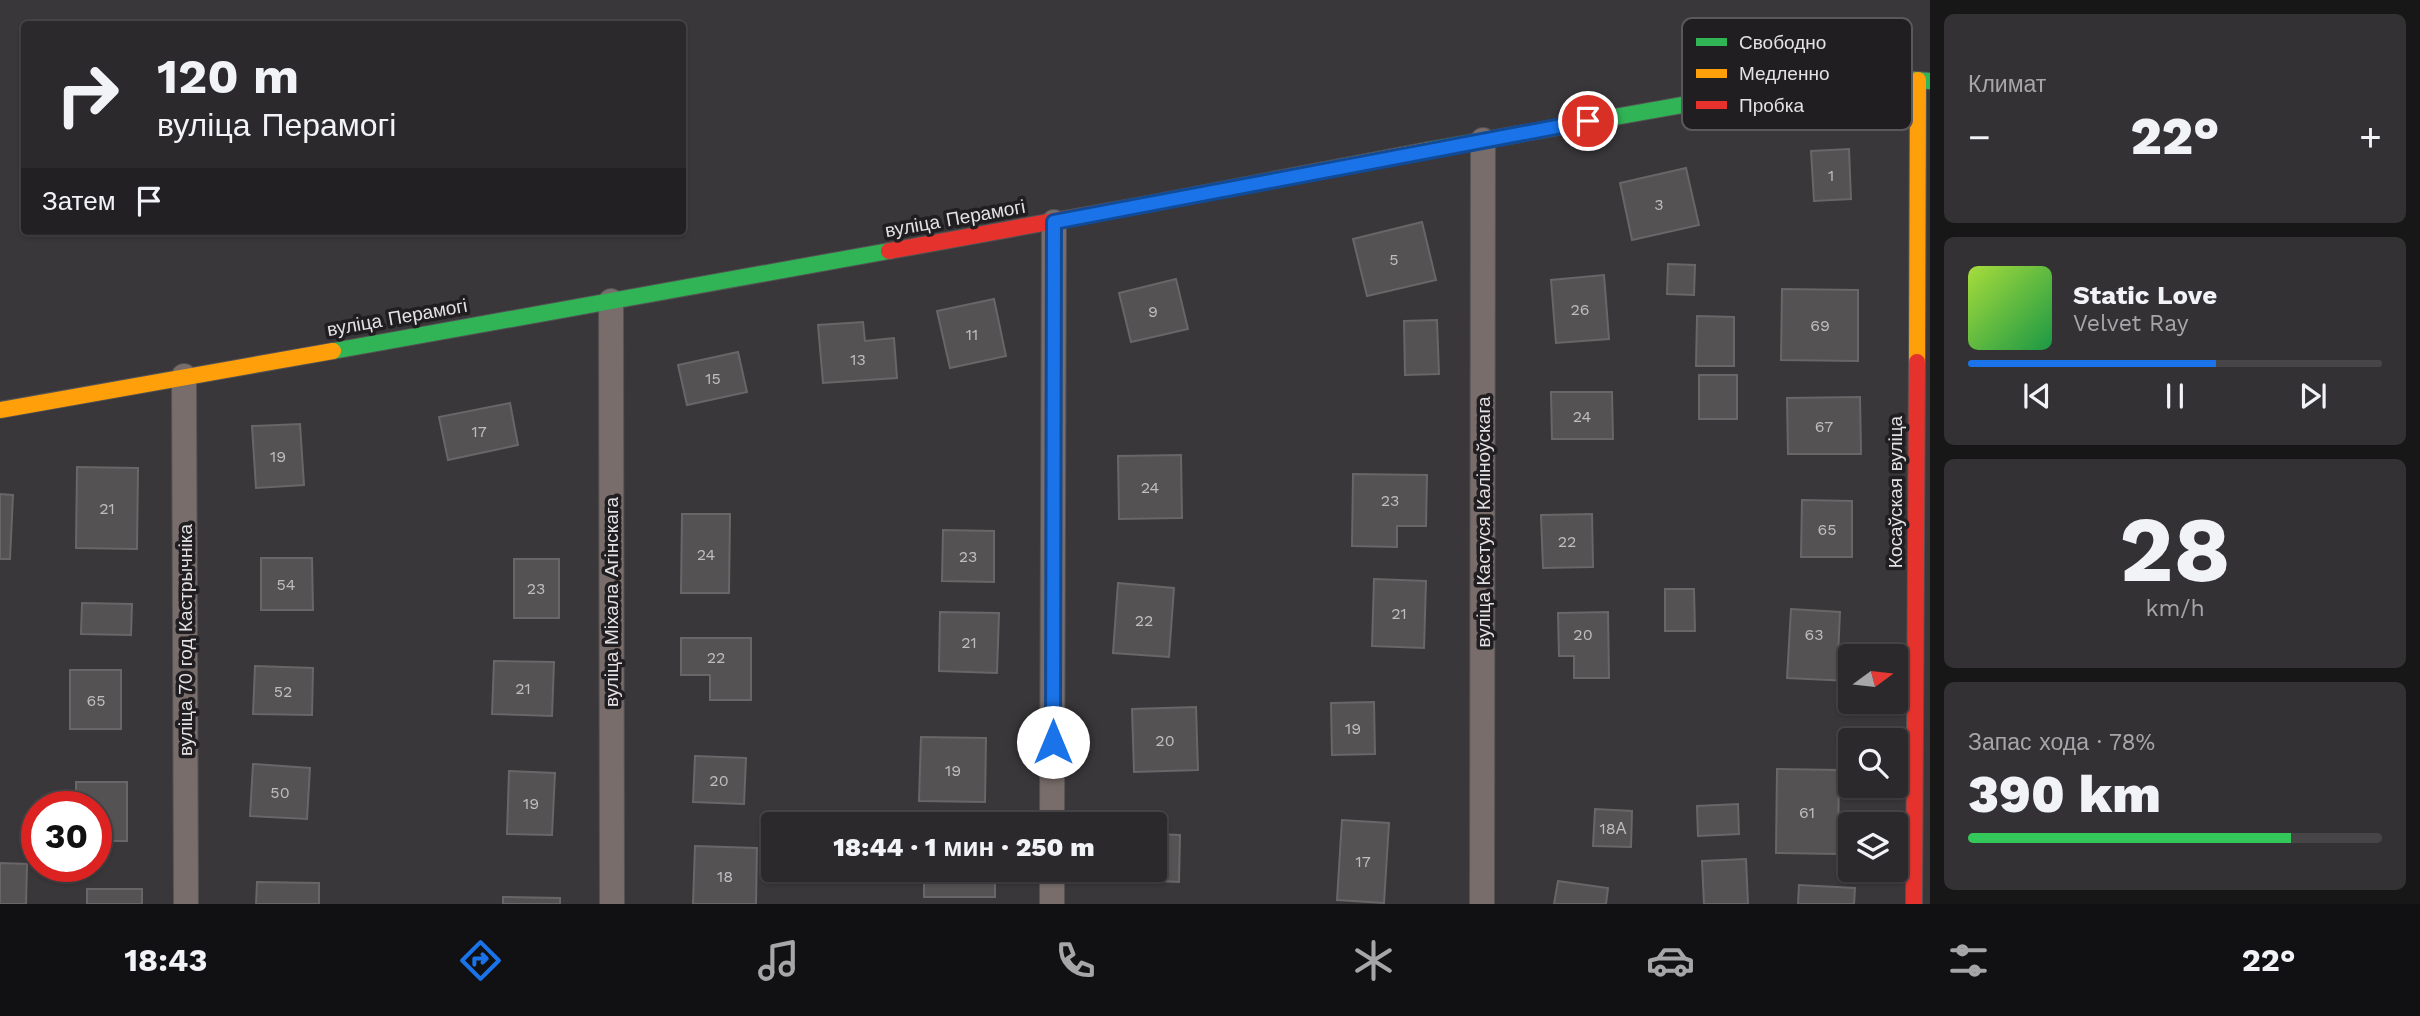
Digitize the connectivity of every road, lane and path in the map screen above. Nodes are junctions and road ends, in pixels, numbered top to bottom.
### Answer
1 (1924, 80) edge
2 (1682, 105) edge
3 (1483, 140) junction
4 (1054, 222) junction
5 (611, 301) junction
6 (184, 376) junction
7 (0, 410) edge
8 (1052, 812) edge
9 (1052, 882) edge
10 (186, 904) edge
11 (612, 904) edge
12 (1052, 904) edge
13 (1482, 904) edge
14 (1914, 904) edge

1 - 14 street, Косаўская вуліца
2 - 3 street, вуліца Перамогі
3 - 4 street, вуліца Перамогі
3 - 13 street, вуліца Кастуся Каліноўскага
4 - 5 street, вуліца Перамогі
4 - 8 street
5 - 6 street, вуліца Перамогі
5 - 11 street, вуліца Міхала Агінскага
6 - 7 street, вуліца Перамогі
6 - 10 street, вуліца 70 год Кастрычніка
9 - 12 street

